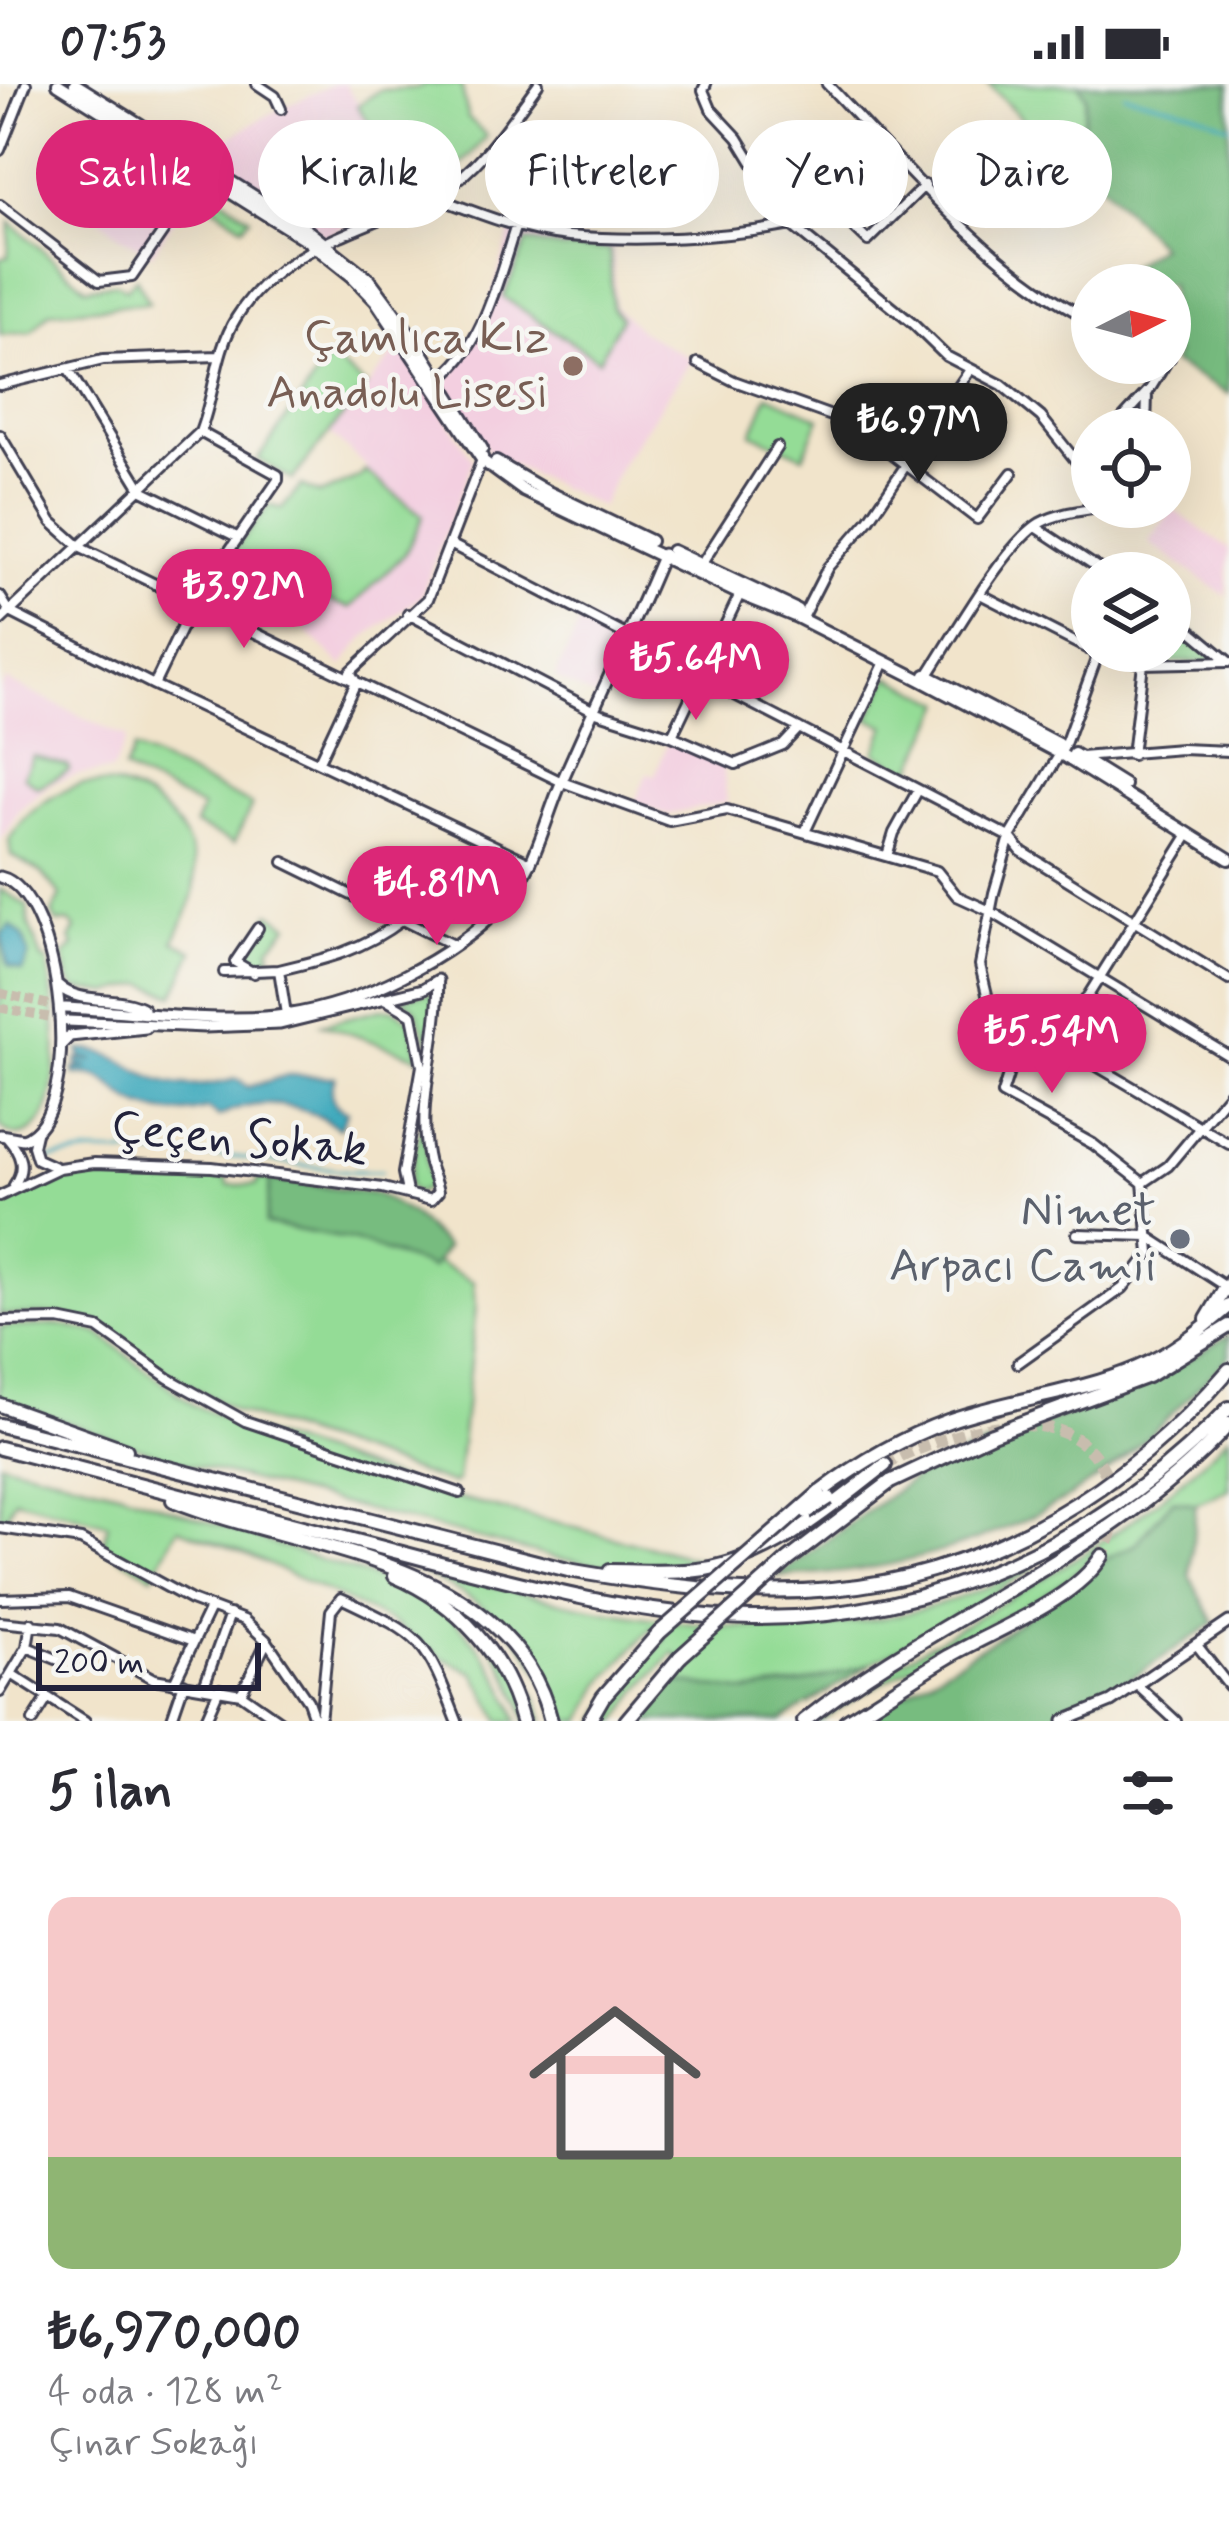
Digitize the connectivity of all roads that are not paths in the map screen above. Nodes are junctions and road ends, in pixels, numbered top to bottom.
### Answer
1 (26, 84) edge
2 (58, 84) edge
3 (75, 84) edge
4 (257, 84) edge
5 (538, 84) edge
6 (706, 84) edge
7 (827, 84) edge
8 (281, 109) dead end
9 (0, 112) edge
10 (13, 118) junction
11 (116, 120) edge
12 (862, 120) edge
13 (743, 146) edge
14 (0, 150) edge
15 (908, 168) edge
16 (461, 178) edge
17 (925, 185) junction
18 (234, 194) edge
19 (908, 202) edge
20 (0, 205) edge
21 (166, 228) edge
22 (358, 228) edge
23 (515, 228) edge
24 (530, 228) edge
25 (775, 228) edge
26 (795, 228) edge
27 (854, 228) edge
28 (881, 228) edge
29 (341, 235) junction
30 (315, 246) junction
31 (334, 252) junction
32 (1071, 310) edge
33 (218, 356) junction
34 (698, 363) dead end
35 (68, 369) junction
36 (969, 371) junction
37 (437, 380) junction
38 (1152, 384) edge
39 (0, 385) edge
40 (1149, 389) junction
41 (1132, 408) edge
42 (1148, 408) edge
43 (200, 432) junction
44 (0, 435) edge
45 (777, 447) dead end
46 (1071, 453) edge
47 (484, 456) junction
48 (905, 466) junction
49 (1012, 473) dead end
50 (142, 490) junction
51 (1071, 513) edge
52 (1035, 526) junction
53 (237, 537) junction
54 (450, 544) junction
55 (81, 548) junction
56 (1074, 552) edge
57 (663, 554) junction
58 (701, 565) junction
59 (740, 594) junction
60 (982, 595) junction
61 (0, 596) edge
62 (194, 602) junction
63 (10, 612) junction
64 (409, 614) junction
65 (801, 615) junction
66 (0, 622) edge
67 (1191, 631) edge
68 (628, 636) junction
69 (1071, 639) edge
70 (885, 662) junction
71 (1229, 662) edge
72 (1191, 663) edge
73 (704, 667) junction
74 (1089, 672) edge
75 (1142, 672) edge
76 (924, 678) junction
77 (356, 682) junction
78 (154, 685) junction
79 (733, 694) dead end
80 (596, 712) junction
81 (799, 728) junction
82 (672, 736) junction
83 (1062, 750) junction
84 (844, 751) junction
85 (1229, 751) edge
86 (1132, 755) junction
87 (1078, 757) junction
88 (1110, 757) junction
89 (319, 761) junction
90 (1103, 771) junction
91 (562, 782) junction
92 (918, 790) junction
93 (805, 832) junction
94 (1189, 834) junction
95 (1010, 837) junction
96 (1229, 854) edge
97 (887, 856) junction
98 (284, 862) dead end
99 (531, 863) junction
100 (0, 877) edge
101 (990, 910) junction
102 (402, 920) junction
103 (1134, 922) junction
104 (258, 928) dead end
105 (453, 945) junction
106 (436, 954) junction
107 (279, 970) junction
108 (224, 972) dead end
109 (409, 972) junction
110 (254, 973) junction
111 (1100, 977) junction
112 (438, 980) junction
113 (1229, 980) edge
114 (56, 983) junction
115 (382, 998) junction
116 (989, 1003) junction
117 (65, 1008) tunnel mouth
118 (149, 1012) junction
119 (286, 1015) junction
120 (68, 1021) tunnel mouth
121 (163, 1025) junction
122 (1058, 1044) junction
123 (61, 1045) junction
124 (1229, 1056) edge
125 (1229, 1093) edge
126 (1204, 1128) junction
127 (36, 1133) junction
128 (4, 1137) edge
129 (1229, 1149) edge
130 (37, 1160) junction
131 (20, 1161) junction
132 (58, 1168) junction
133 (38, 1176) junction
134 (1144, 1183) junction
135 (406, 1192) junction
136 (2, 1196) edge
137 (1077, 1234) dead end
138 (1148, 1236) junction
139 (1228, 1286) edge
140 (1229, 1306) edge
141 (0, 1321) edge
142 (1229, 1326) edge
143 (1201, 1330) junction
144 (1018, 1363) dead end
145 (1229, 1370) edge
146 (0, 1405) edge
147 (1229, 1408) edge
148 (1229, 1424) edge
149 (0, 1425) edge
150 (0, 1448) edge
151 (177, 1470) junction
152 (126, 1480) junction
153 (460, 1493) dead end
154 (824, 1496) junction
155 (0, 1528) edge
156 (321, 1547) junction
157 (1102, 1556) tunnel mouth
158 (134, 1569) junction
159 (568, 1570) junction
160 (127, 1584) dead end
161 (0, 1599) edge
162 (210, 1608) junction
163 (230, 1614) junction
164 (0, 1622) edge
165 (1229, 1622) edge
166 (31, 1623) junction
167 (267, 1641) junction
168 (194, 1642) junction
169 (1196, 1644) junction
170 (27, 1646) junction
171 (62, 1661) dead end
172 (13, 1675) junction
173 (179, 1683) junction
174 (1136, 1685) junction
175 (204, 1686) junction
176 (1229, 1686) edge
177 (219, 1689) junction
178 (0, 1692) edge
179 (241, 1694) junction
180 (46, 1699) junction
181 (263, 1707) junction
182 (33, 1721) edge
183 (85, 1721) edge
184 (171, 1721) edge
185 (206, 1721) edge
186 (255, 1721) edge
187 (280, 1721) edge
188 (317, 1721) edge
189 (457, 1721) edge
190 (522, 1721) edge
191 (551, 1721) edge
192 (589, 1721) edge
193 (626, 1721) edge
194 (804, 1721) edge
195 (846, 1721) edge
196 (1064, 1721) edge
197 (1176, 1721) edge

1 - 10 street
2 - 11 main road
3 - 30 main road
4 - 8 street
5 - 16 street
6 - 13 street
7 - 12 street
9 - 10 street
10 - 14 street
15 - 17 street
17 - 19 street
17 - 32 street
18 - 30 main road
20 - 21 street
22 - 29 street
23 - 37 street
24 - 25 street
26 - 36 street
27 - 28 street
29 - 30 street
29 - 31 street
30 - 31 main road
30 - 33 street
30 - 47 main road
31 - 37 main road
33 - 35 street
33 - 43 street
34 - 48 street
35 - 39 street
35 - 50 street
36 - 46 street
36 - 48 street
37 - 47 main road
38 - 40 street
40 - 41 street
40 - 42 street
43 - 50 street
43 - 53 street
44 - 55 street
45 - 58 street
47 - 54 street
47 - 57 main road
47 - 58 main road
48 - 49 street
48 - 65 street
50 - 53 street
50 - 55 street
51 - 52 street
52 - 56 street
52 - 60 street
53 - 62 street
54 - 64 street
54 - 68 street
55 - 62 street
55 - 63 street
57 - 59 main road
57 - 68 main road
58 - 65 main road
59 - 65 main road
59 - 73 street
60 - 69 street
60 - 76 street
61 - 63 street
62 - 77 street
62 - 78 street
63 - 66 street
63 - 78 street
64 - 77 street
64 - 80 street
65 - 70 main road
65 - 76 main road
67 - 71 street
68 - 73 street
68 - 80 main road
70 - 76 main road
70 - 84 street
71 - 72 street
73 - 82 street
74 - 83 street
75 - 86 street
76 - 83 main road
77 - 89 street
77 - 91 street
78 - 89 street
79 - 81 street
80 - 82 street
80 - 91 main road
81 - 82 street
81 - 84 street
83 - 87 main road
83 - 94 main road
83 - 95 street
84 - 92 street
84 - 93 street
85 - 86 street
86 - 88 street
87 - 88 street
87 - 90 main road
88 - 90 street
89 - 99 street
90 - 96 main road
91 - 93 street
91 - 99 main road
92 - 95 street
92 - 97 street
93 - 97 street
94 - 96 main road
94 - 103 street
95 - 101 street
95 - 103 street
97 - 101 street
98 - 102 street
99 - 105 main road
100 - 114 main road
101 - 111 street
101 - 116 street
102 - 105 street
102 - 107 street
103 - 111 street
103 - 113 street
104 - 110 street
105 - 106 main road
106 - 109 main road
106 - 112 main road
107 - 110 street
107 - 119 street
108 - 110 street
109 - 112 main road
109 - 119 main road
111 - 122 street
111 - 124 street
112 - 115 main road
112 - 135 street, Çeçen Sokak
114 - 118 main road
114 - 123 main road
115 - 121 main road
115 - 135 street
116 - 122 street
116 - 134 street
117 - 118 main road
118 - 119 main road
120 - 121 main road
121 - 123 main road
122 - 126 street
123 - 127 main road
125 - 126 street
126 - 129 street
126 - 134 street
127 - 128 main road
127 - 130 street
128 - 131 street
130 - 132 street
130 - 133 street
131 - 133 street
131 - 136 street
132 - 133 street, Çeçen Sokak
132 - 135 street, Çeçen Sokak
133 - 136 street, Çeçen Sokak
134 - 138 street
137 - 138 street
138 - 139 street
138 - 144 street
139 - 143 highway
140 - 143 highway
141 - 153 street
142 - 193 highway, bridge
143 - 154 highway
145 - 159 highway
146 - 151 highway
147 - 152 highway
148 - 194 highway
149 - 151 highway
150 - 152 highway
151 - 159 highway
152 - 156 highway
154 - 159 highway
154 - 192 highway, bridge
155 - 158 street
156 - 190 highway
156 - 191 highway
157 - 195 highway
158 - 160 street
158 - 162 street
161 - 168 street
162 - 163 street
162 - 168 street
163 - 167 street
163 - 175 street
164 - 166 street
165 - 169 main road
166 - 170 street
166 - 173 street
167 - 179 street
167 - 188 street
168 - 173 street
169 - 174 main road
169 - 176 street
170 - 171 street
170 - 172 street
172 - 178 street
172 - 180 street
173 - 175 street
173 - 184 street
174 - 196 main road
174 - 197 street
175 - 177 street
177 - 179 street
177 - 185 street
179 - 181 street
180 - 182 street
180 - 183 street
181 - 186 street
181 - 187 street
188 - 189 street

